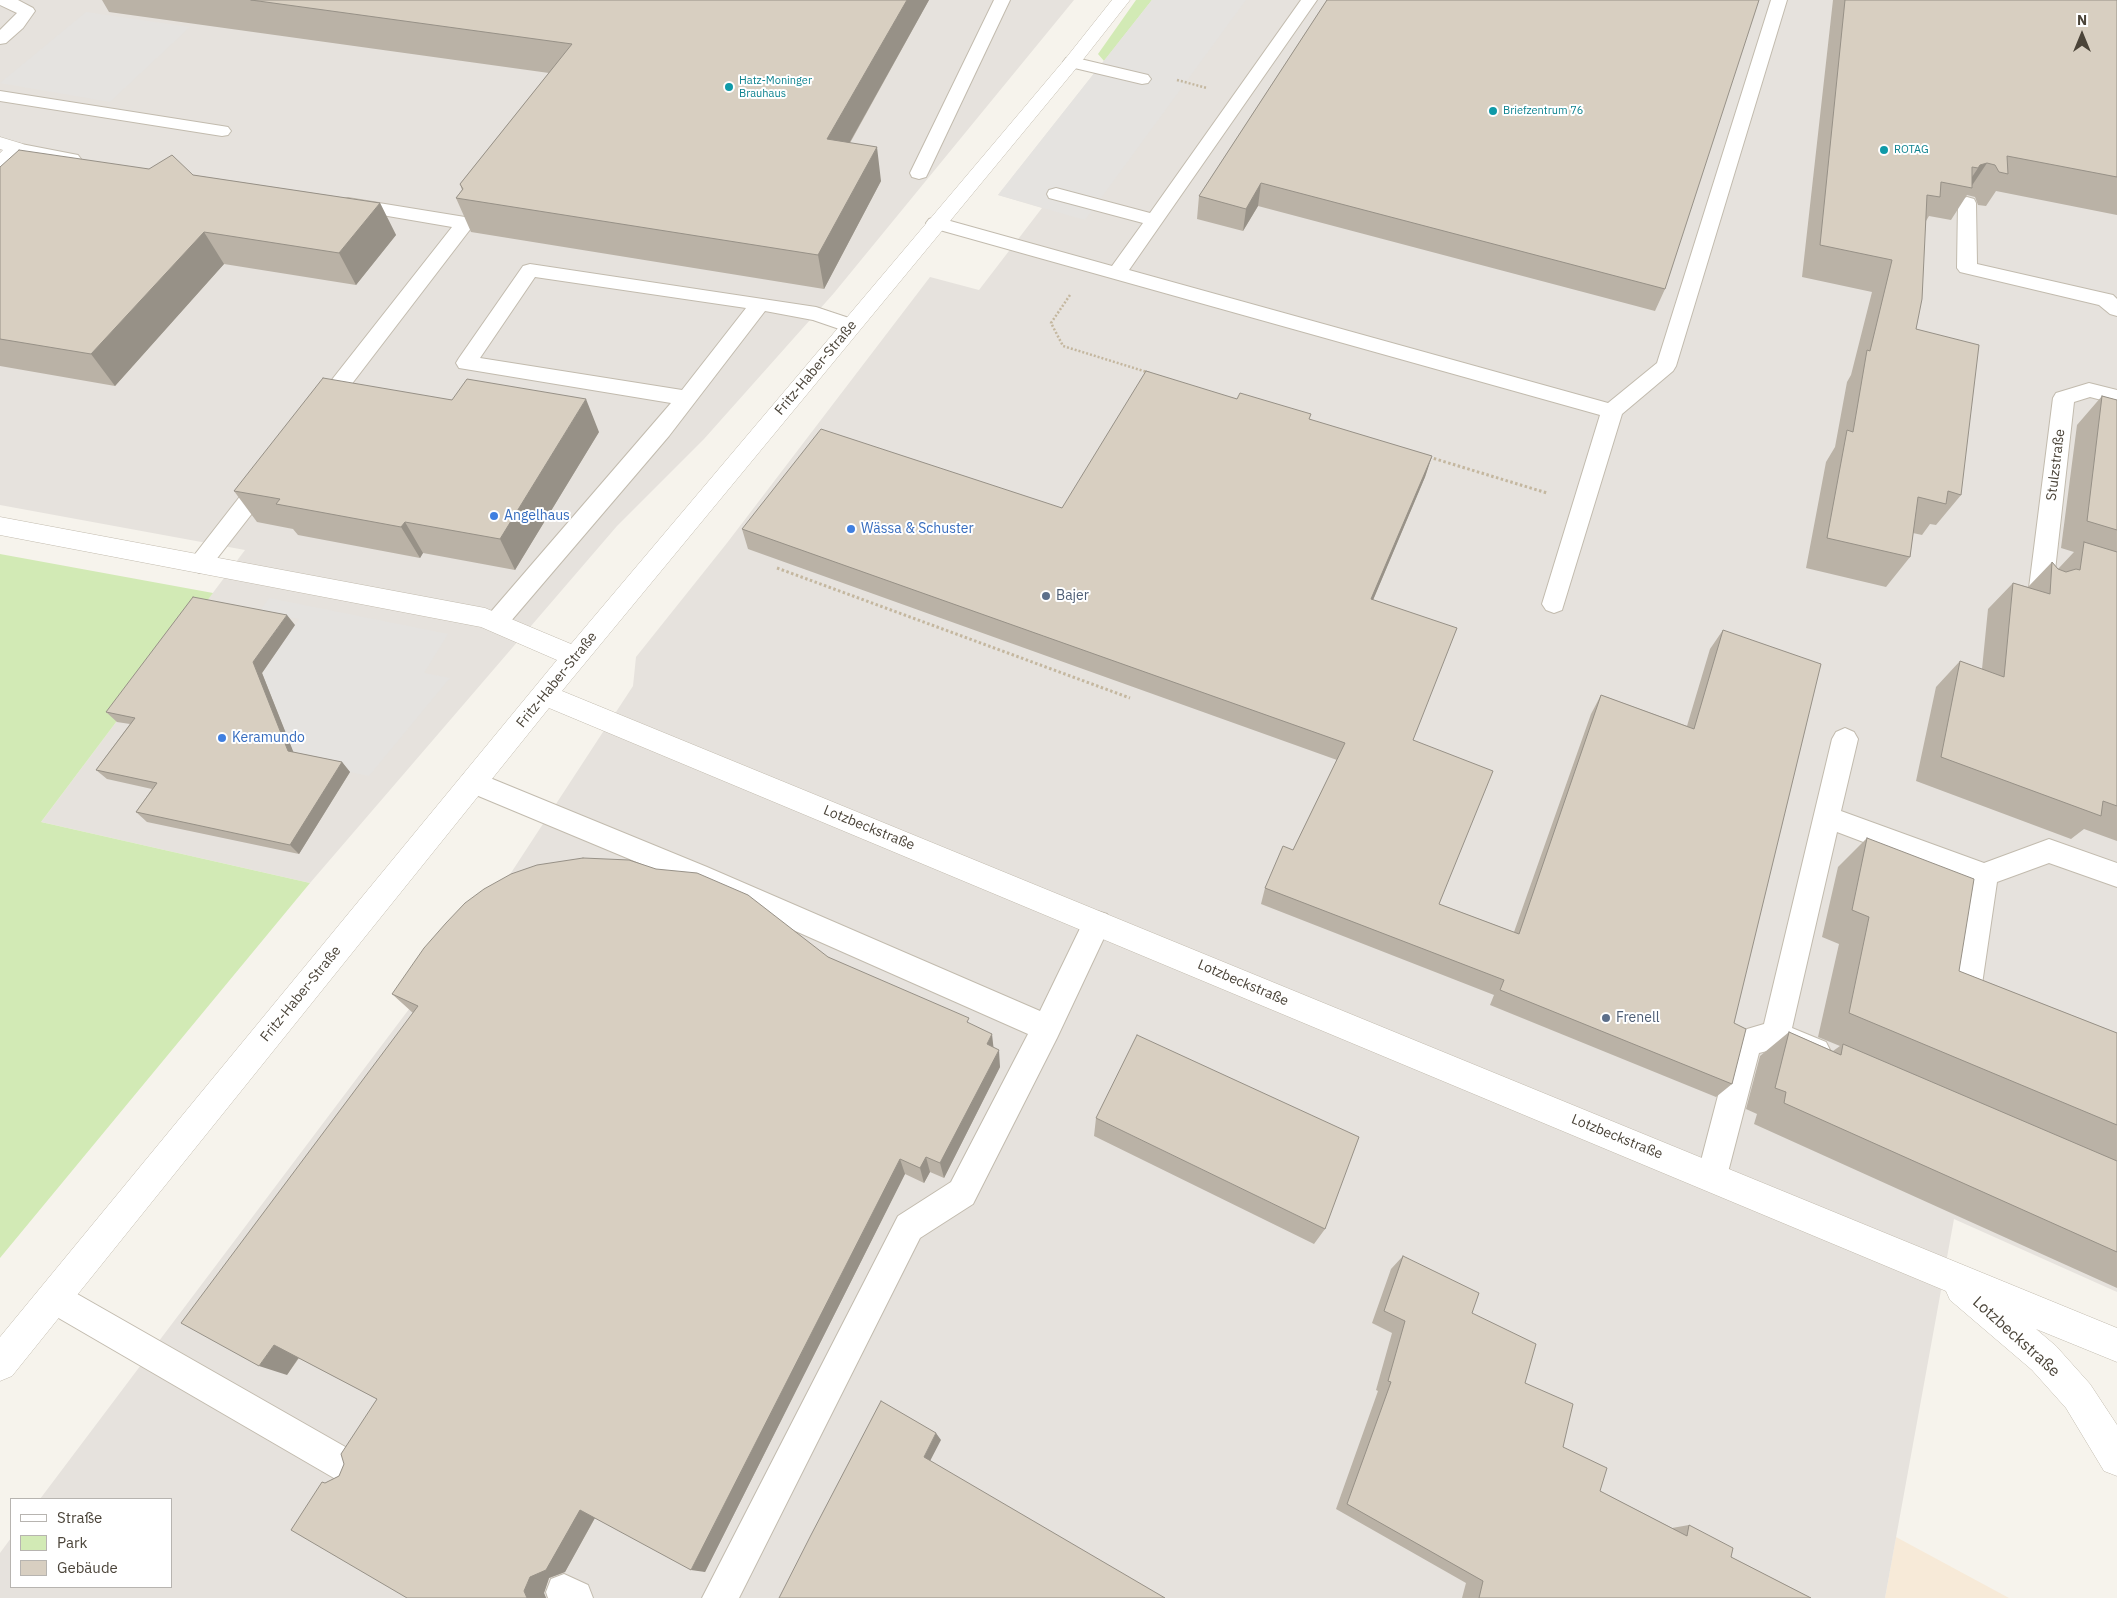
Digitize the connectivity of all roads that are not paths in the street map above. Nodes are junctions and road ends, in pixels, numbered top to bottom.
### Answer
1 (0, 0) edge
2 (1002, 0) edge
3 (1121, 0) edge
4 (1309, 0) edge
5 (1779, 0) edge
6 (0, 39) edge
7 (1072, 62) junction
8 (1142, 79) dead end
9 (0, 96) edge
10 (222, 132) dead end
11 (8, 146) edge
12 (0, 163) edge
13 (94, 163) edge
14 (919, 173) dead end
15 (1056, 194) dead end
16 (328, 201) edge
17 (1967, 202) edge
18 (1155, 220) junction
19 (936, 224) junction
20 (1117, 273) junction
21 (760, 304) junction
22 (2117, 309) edge
23 (851, 326) junction
24 (2117, 397) edge
25 (687, 398) junction
26 (1612, 411) junction
27 (309, 424) edge
28 (279, 462) edge
29 (0, 526) edge
30 (200, 564) junction
31 (2041, 588) dead end
32 (1554, 604) dead end
33 (497, 621) junction
34 (576, 657) junction
35 (544, 695) junction
36 (1844, 739) dead end
37 (473, 782) junction
38 (1826, 817) junction
39 (1984, 875) junction
40 (2117, 875) edge
41 (1097, 923) junction
42 (1967, 991) edge
43 (1047, 1028) junction
44 (1776, 1035) junction
45 (1839, 1062) edge
46 (1712, 1176) junction
47 (1942, 1271) junction
48 (54, 1298) junction
49 (2117, 1345) edge
50 (0, 1364) edge
51 (2117, 1458) edge
52 (351, 1469) edge
53 (720, 1598) edge

1 - 6 lane
2 - 14 lane
3 - 7 street, Fritz-Haber-Straße
4 - 18 lane
5 - 26 lane
7 - 8 lane
7 - 19 street, Fritz-Haber-Straße
9 - 10 lane
11 - 12 street
11 - 13 lane
15 - 18 lane
16 - 27 lane
17 - 22 lane
18 - 20 lane
19 - 20 lane
19 - 23 street, Fritz-Haber-Straße
20 - 26 lane
21 - 23 lane
21 - 25 lane
21 - 25 lane
23 - 34 street, Fritz-Haber-Straße
24 - 31 lane, Stulzstraße
25 - 33 lane
26 - 32 lane
28 - 30 lane
29 - 30 street
30 - 33 street
33 - 34 street
34 - 35 street, Fritz-Haber-Straße
35 - 37 street, Fritz-Haber-Straße
35 - 41 street, Lotzbeckstraße
36 - 38 lane
37 - 43 lane
37 - 48 street, Fritz-Haber-Straße
38 - 39 lane
38 - 44 lane
39 - 40 lane
39 - 42 lane
41 - 43 lane
41 - 46 street, Lotzbeckstraße
43 - 53 lane
44 - 45 lane
44 - 46 lane
46 - 47 street, Lotzbeckstraße
47 - 49 street, Lotzbeckstraße
47 - 51 street, Lotzbeckstraße
48 - 50 street, Fritz-Haber-Straße
48 - 52 lane

